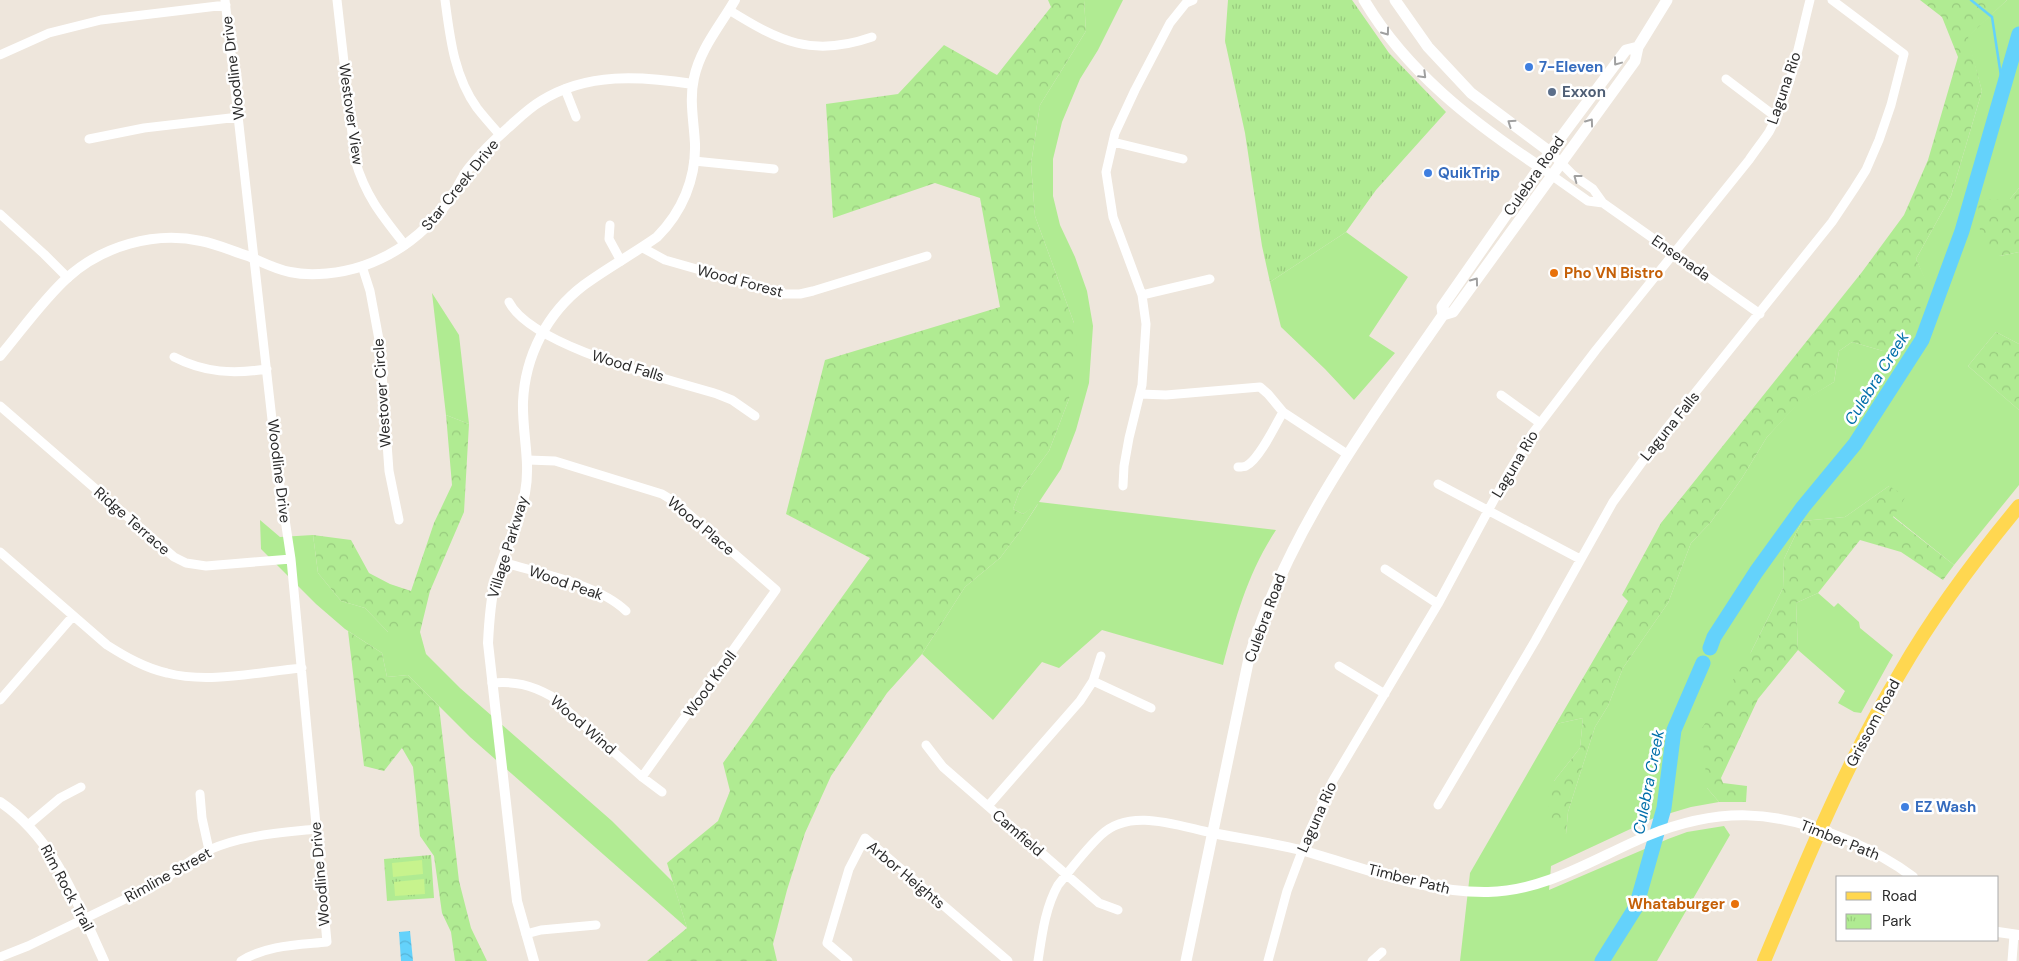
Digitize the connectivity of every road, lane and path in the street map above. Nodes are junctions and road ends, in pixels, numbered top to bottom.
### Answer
1 (337, 0) edge
2 (445, 0) edge
3 (735, 0) edge
4 (1193, 0) edge
5 (1364, 0) edge
6 (1395, 0) edge
7 (1667, 0) edge
8 (1810, 0) edge
9 (1832, 0) edge
10 (225, 2) edge
11 (729, 10) junction
12 (872, 37) dead end
13 (1638, 47) junction
14 (0, 55) edge
15 (1726, 79) dead end
16 (693, 84) junction
17 (565, 89) junction
18 (1471, 93) junction
19 (1458, 108) junction
20 (239, 117) junction
21 (576, 117) dead end
22 (1776, 117) junction
23 (500, 135) junction
24 (89, 139) dead end
25 (1113, 142) junction
26 (1550, 152) junction
27 (1183, 159) dead end
28 (694, 161) junction
29 (1561, 163) junction
30 (1540, 167) junction
31 (774, 169) dead end
32 (1552, 176) junction
33 (1603, 203) junction
34 (0, 214) edge
35 (610, 225) dead end
36 (405, 246) junction
37 (642, 248) junction
38 (1674, 253) junction
39 (927, 256) dead end
40 (254, 259) junction
41 (621, 261) junction
42 (362, 266) junction
43 (68, 278) junction
44 (1210, 279) dead end
45 (1142, 295) junction
46 (509, 302) dead end
47 (1760, 314) junction
48 (1443, 315) junction
49 (542, 332) junction
50 (0, 356) edge
51 (174, 357) dead end
52 (267, 369) junction
53 (1140, 394) junction
54 (1501, 395) dead end
55 (0, 406) edge
56 (1283, 412) junction
57 (755, 416) dead end
58 (1540, 423) junction
59 (1347, 454) junction
60 (528, 460) junction
61 (1238, 467) dead end
62 (1438, 484) dead end
63 (1123, 486) dead end
64 (2019, 506) edge
65 (1488, 511) junction
66 (399, 520) dead end
67 (0, 552) edge
68 (291, 559) junction
69 (1580, 559) junction
70 (502, 562) junction
71 (1385, 569) dead end
72 (776, 590) joint
73 (1438, 604) junction
74 (626, 611) dead end
75 (73, 616) junction
76 (1100, 656) dead end
77 (1339, 666) dead end
78 (302, 668) junction
79 (1093, 681) junction
80 (492, 683) junction
81 (1385, 694) junction
82 (0, 700) edge
83 (1151, 708) dead end
84 (926, 745) dead end
85 (642, 777) junction
86 (81, 787) dead end
87 (662, 792) dead end
88 (200, 794) dead end
89 (0, 802) edge
90 (1438, 805) dead end
91 (988, 806) junction
92 (28, 825) junction
93 (316, 829) junction
94 (1822, 829) junction
95 (1212, 833) junction
96 (209, 850) junction
97 (1302, 851) junction
98 (1066, 875) junction
99 (1912, 876) edge
100 (1118, 910) dead end
101 (84, 919) junction
102 (596, 925) dead end
103 (1999, 932) edge
104 (526, 934) junction
105 (2017, 935) edge
106 (1382, 952) dead end
107 (0, 957) edge
108 (104, 961) edge
109 (241, 961) edge
110 (534, 961) edge
111 (848, 961) edge
112 (1008, 961) edge
113 (1038, 961) edge
114 (1186, 961) edge
115 (1268, 961) edge
116 (1372, 961) edge
117 (1764, 961) edge
118 (2012, 961) edge

1 - 36 street, Westover View
2 - 23 street
3 - 11 street, Village Parkway
4 - 25 street
5 -> 19 main road
6 - 18 main road
7 - 13 main road, Culebra Road
8 - 22 street, Laguna Rio
9 - 47 street, Laguna Falls
10 - 14 street
10 - 20 street, Woodline Drive
11 - 12 street
11 - 16 street, Village Parkway
13 -> 26 main road, Culebra Road
29 -> 13 main road, Culebra Road
15 - 22 street
16 - 17 street, Star Creek Drive
16 - 28 street, Village Parkway
17 - 21 street
17 - 23 street, Star Creek Drive
18 - 19 main road
26 -> 18 main road
19 - 30 main road
20 - 24 street
20 - 40 street, Woodline Drive
22 - 38 street, Laguna Rio
23 - 36 street, Star Creek Drive
25 - 27 street
25 - 45 street
26 - 29 street, Ensenada
26 - 30 main road, Culebra Road
28 - 31 street
28 - 37 street, Village Parkway
29 - 32 main road, Culebra Road
33 -> 29 street, Ensenada
30 - 32 street, Ensenada
30 - 48 main road, Culebra Road
32 - 33 street, Ensenada
48 -> 32 main road, Culebra Road
33 - 38 street, Ensenada
34 - 43 street
35 - 41 street
36 - 42 street, Star Creek Drive
37 - 39 street, Wood Forest
37 - 41 street, Village Parkway
38 - 47 street, Ensenada
38 - 58 street, Laguna Rio
40 - 42 street, Star Creek Drive
40 - 43 street, Star Creek Drive
40 - 52 street, Woodline Drive
41 - 49 street, Village Parkway
42 - 66 street, Westover Circle
43 - 50 street, Star Creek Drive
44 - 45 street
45 - 53 street
46 - 49 street, Wood Falls
47 - 69 street, Laguna Falls
48 - 59 main road, Culebra Road
49 - 57 street, Wood Falls
49 - 60 street, Village Parkway
51 - 52 street
52 - 68 street, Woodline Drive
53 - 56 street
53 - 63 street
54 - 58 street
55 - 68 street, Ridge Terrace
56 - 59 street
56 - 61 street
58 - 65 street, Laguna Rio
59 - 95 main road, Culebra Road
60 - 70 street, Village Parkway
60 - 72 street, Wood Place
62 - 65 street
64 - 94 main road, Grissom Road
65 - 69 street
65 - 73 street, Laguna Rio
67 - 75 street
68 - 78 street, Woodline Drive
69 - 90 street, Laguna Falls
70 - 74 street, Wood Peak
70 - 80 street, Village Parkway
71 - 73 street
72 - 85 street, Wood Knoll
73 - 81 street, Laguna Rio
75 - 78 street
75 - 82 street
76 - 79 street
77 - 81 street
78 - 93 street, Woodline Drive
79 - 83 street
79 - 91 street
80 - 85 street, Wood Wind
80 - 104 street, Village Parkway
81 - 97 street, Laguna Rio
84 - 91 street, Camfield
85 - 87 street, Wood Wind
86 - 92 street
88 - 96 street
89 - 92 street, Rim Rock Trail
91 - 98 street, Camfield
92 - 101 street, Rim Rock Trail
93 - 96 street, Rimline Street
93 - 109 street, Woodline Drive
94 - 97 street, Timber Path
94 - 99 street, Timber Path
94 - 117 main road, Grissom Road
95 - 97 street, Timber Path
95 - 98 street
95 - 114 main road, Culebra Road
96 - 101 street, Rimline Street
97 - 115 street, Laguna Rio
98 - 100 street, Camfield
98 - 113 street
101 - 107 street, Rimline Street
101 - 108 street, Rim Rock Trail
102 - 104 street
103 - 105 street
104 - 110 street, Village Parkway
105 - 118 street
106 - 116 street
111 - 112 street, Arbor Heights

